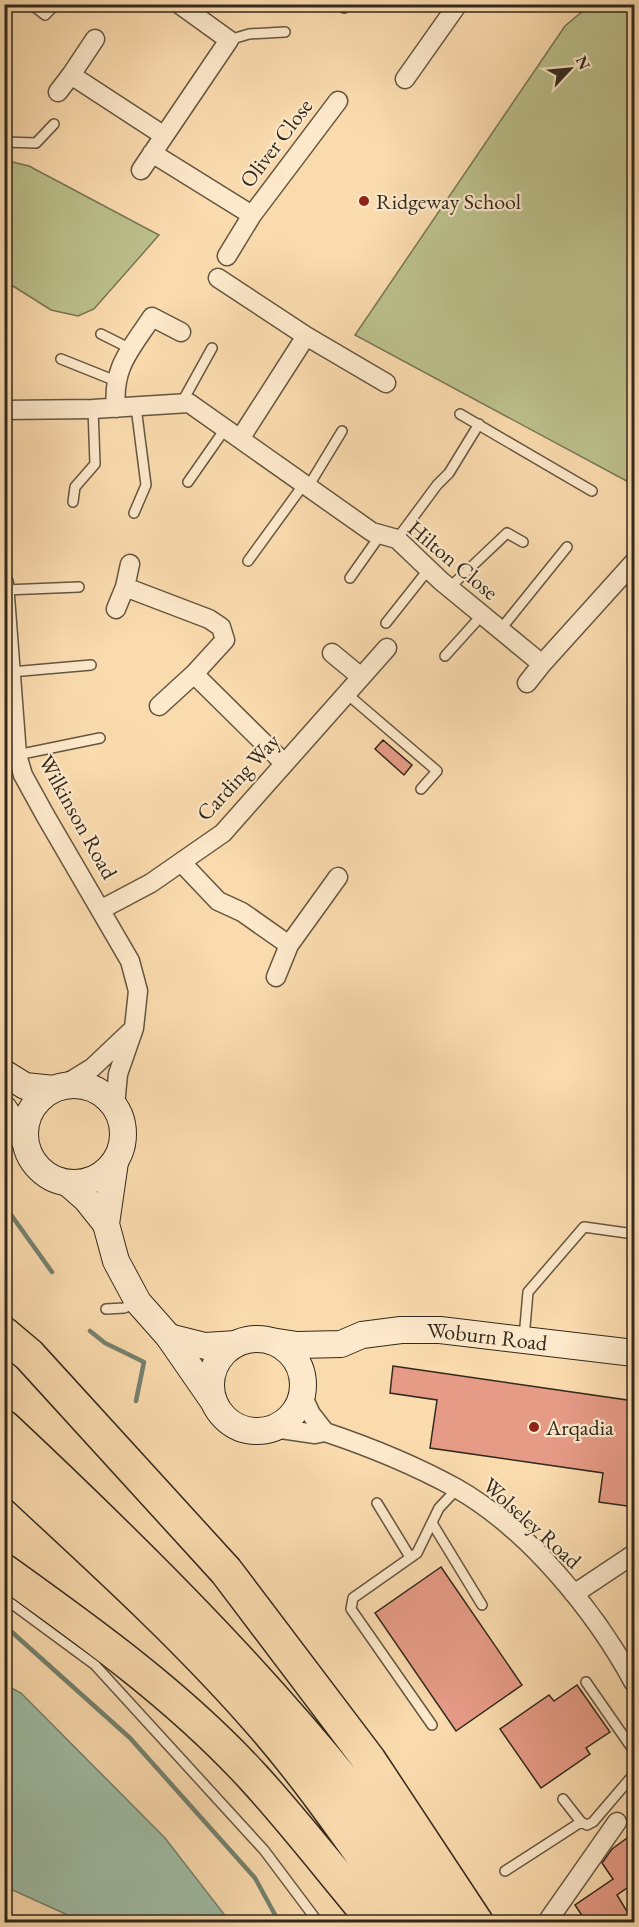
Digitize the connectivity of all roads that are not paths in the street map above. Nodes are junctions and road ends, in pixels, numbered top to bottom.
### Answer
1 (31, 4) edge
2 (56, 4) edge
3 (180, 4) edge
4 (458, 4) edge
5 (285, 32) dead end
6 (95, 39) dead end
7 (229, 40) junction
8 (71, 75) junction
9 (405, 79) dead end
10 (58, 92) dead end
11 (339, 101) dead end
12 (54, 124) dead end
13 (163, 135) junction
14 (4, 142) edge
15 (152, 153) junction
16 (141, 170) dead end
17 (252, 215) junction
18 (227, 256) dead end
19 (218, 278) dead end
20 (181, 332) dead end
21 (101, 334) dead end
22 (306, 336) junction
23 (212, 348) dead end
24 (131, 349) junction
25 (61, 359) dead end
26 (116, 381) junction
27 (387, 383) dead end
28 (181, 404) junction
29 (136, 407) junction
30 (116, 408) junction
31 (93, 409) junction
32 (4, 410) edge
33 (460, 414) dead end
34 (479, 424) junction
35 (225, 429) junction
36 (342, 431) dead end
37 (240, 440) junction
38 (188, 482) dead end
39 (306, 486) junction
40 (592, 491) dead end
41 (73, 502) dead end
42 (134, 513) dead end
43 (389, 537) junction
44 (523, 542) dead end
45 (567, 547) dead end
46 (248, 561) dead end
47 (634, 562) edge
48 (130, 564) dead end
49 (428, 570) junction
50 (350, 578) dead end
51 (4, 583) edge
52 (79, 587) dead end
53 (124, 587) junction
54 (449, 588) junction
55 (5, 590) edge
56 (116, 609) dead end
57 (482, 615) junction
58 (386, 623) dead end
59 (500, 630) junction
60 (6, 644) edge
61 (387, 648) dead end
62 (332, 653) dead end
63 (446, 656) dead end
64 (542, 664) junction
65 (91, 665) dead end
66 (11, 672) junction
67 (194, 674) junction
68 (361, 677) junction
69 (527, 683) dead end
70 (346, 693) junction
71 (159, 706) dead end
72 (100, 738) dead end
73 (17, 755) junction
74 (284, 763) junction
75 (421, 789) dead end
76 (181, 862) junction
77 (338, 877) dead end
78 (102, 909) junction
79 (289, 945) junction
80 (276, 977) dead end
81 (134, 1028) junction
82 (4, 1073) edge
83 (58, 1088) junction
84 (115, 1106) junction
85 (4, 1109) edge
86 (25, 1141) junction
87 (115, 1162) junction
88 (69, 1184) junction
89 (106, 1224) junction
90 (634, 1234) edge
91 (138, 1302) junction
92 (106, 1309) dead end
93 (4, 1334) edge
94 (169, 1337) junction
95 (524, 1340) junction
96 (271, 1341) junction
97 (236, 1344) junction
98 (341, 1344) junction
99 (634, 1353) edge
100 (303, 1392) junction
101 (214, 1402) junction
102 (4, 1427) edge
103 (274, 1428) junction
104 (325, 1432) junction
105 (4, 1470) edge
106 (457, 1489) junction
107 (377, 1503) dead end
108 (432, 1523) junction
109 (634, 1554) edge
110 (410, 1557) junction
111 (4, 1571) edge
112 (574, 1594) junction
113 (4, 1598) edge
114 (482, 1605) dead end
115 (586, 1682) dead end
116 (634, 1683) edge
117 (432, 1725) dead end
118 (634, 1751) edge
119 (634, 1774) edge
120 (563, 1799) dead end
121 (581, 1822) junction
122 (617, 1822) dead end
123 (505, 1871) dead end
124 (318, 1923) edge
125 (375, 1923) edge
126 (410, 1923) edge
127 (449, 1923) edge
128 (476, 1923) edge
129 (547, 1923) edge

1 - 2 lane
3 - 7 street
4 - 9 street
5 - 7 lane
6 - 8 street
7 - 13 street
8 - 10 street
8 - 13 street
11 - 17 street, Oliver Close
12 - 14 lane
13 - 15 street
15 - 16 street
15 - 17 street, Oliver Close
17 - 18 street, Oliver Close
19 - 22 street
20 - 24 street
21 - 24 lane
22 - 27 street
22 - 37 street
23 - 28 lane
24 - 26 street
25 - 26 lane
26 - 30 street
28 - 29 street, Hilton Close
28 - 35 street, Hilton Close
29 - 30 street, Hilton Close
29 - 42 lane
30 - 31 street, Hilton Close
31 - 32 street, Hilton Close
31 - 41 lane
33 - 34 lane
34 - 40 lane
34 - 43 lane
35 - 37 street, Hilton Close
35 - 38 lane
36 - 39 lane
37 - 39 street, Hilton Close
39 - 43 street, Hilton Close
39 - 46 lane
43 - 49 street, Hilton Close
43 - 50 lane
44 - 54 lane
45 - 59 lane
47 - 64 street
48 - 53 street
49 - 54 street, Hilton Close
49 - 58 lane
51 - 55 street, Wilkinson Road
52 - 55 lane
53 - 56 street
53 - 67 street
54 - 57 street, Hilton Close
55 - 60 street, Wilkinson Road
57 - 59 street, Hilton Close
57 - 63 lane
59 - 64 street, Hilton Close
60 - 66 street, Wilkinson Road
61 - 68 street, Carding Way
62 - 68 street
64 - 69 street
65 - 66 lane
66 - 73 street, Wilkinson Road
67 - 71 street
67 - 74 street
68 - 70 street, Carding Way
70 - 74 street, Carding Way
70 - 75 lane
72 - 73 lane
73 - 78 street, Wilkinson Road
74 - 76 street, Carding Way
76 - 78 street, Carding Way
76 - 79 street
77 - 79 street
78 - 81 street, Wilkinson Road
79 - 80 street
81 - 83 street
81 - 84 street, Wilkinson Road
82 - 83 main road
83 - 84 main road
83 - 86 main road
84 - 87 main road
85 - 86 main road
86 - 88 main road
87 - 88 main road
87 - 89 main road
88 - 89 main road
89 - 91 main road
90 - 95 lane
91 - 92 lane
91 - 94 main road
93 - 128 highway
94 - 97 main road
94 - 101 main road
95 - 98 main road, Woburn Road
95 - 99 main road, Woburn Road
96 - 97 main road
96 - 98 main road, Woburn Road
96 - 100 main road
97 - 101 main road
98 - 100 main road, Woburn Road
100 - 103 main road
100 - 104 street
101 - 103 main road
102 - 127 highway
103 - 104 street, Wolseley Road
104 - 106 street, Wolseley Road
105 - 126 highway
106 - 108 lane
106 - 112 street, Wolseley Road
107 - 110 lane
108 - 110 lane
108 - 114 lane
109 - 112 street
110 - 117 lane
111 - 125 highway
112 - 116 street, Wolseley Road
113 - 124 lane
115 - 118 lane
119 - 121 lane
120 - 121 lane
121 - 123 lane
122 - 129 street

